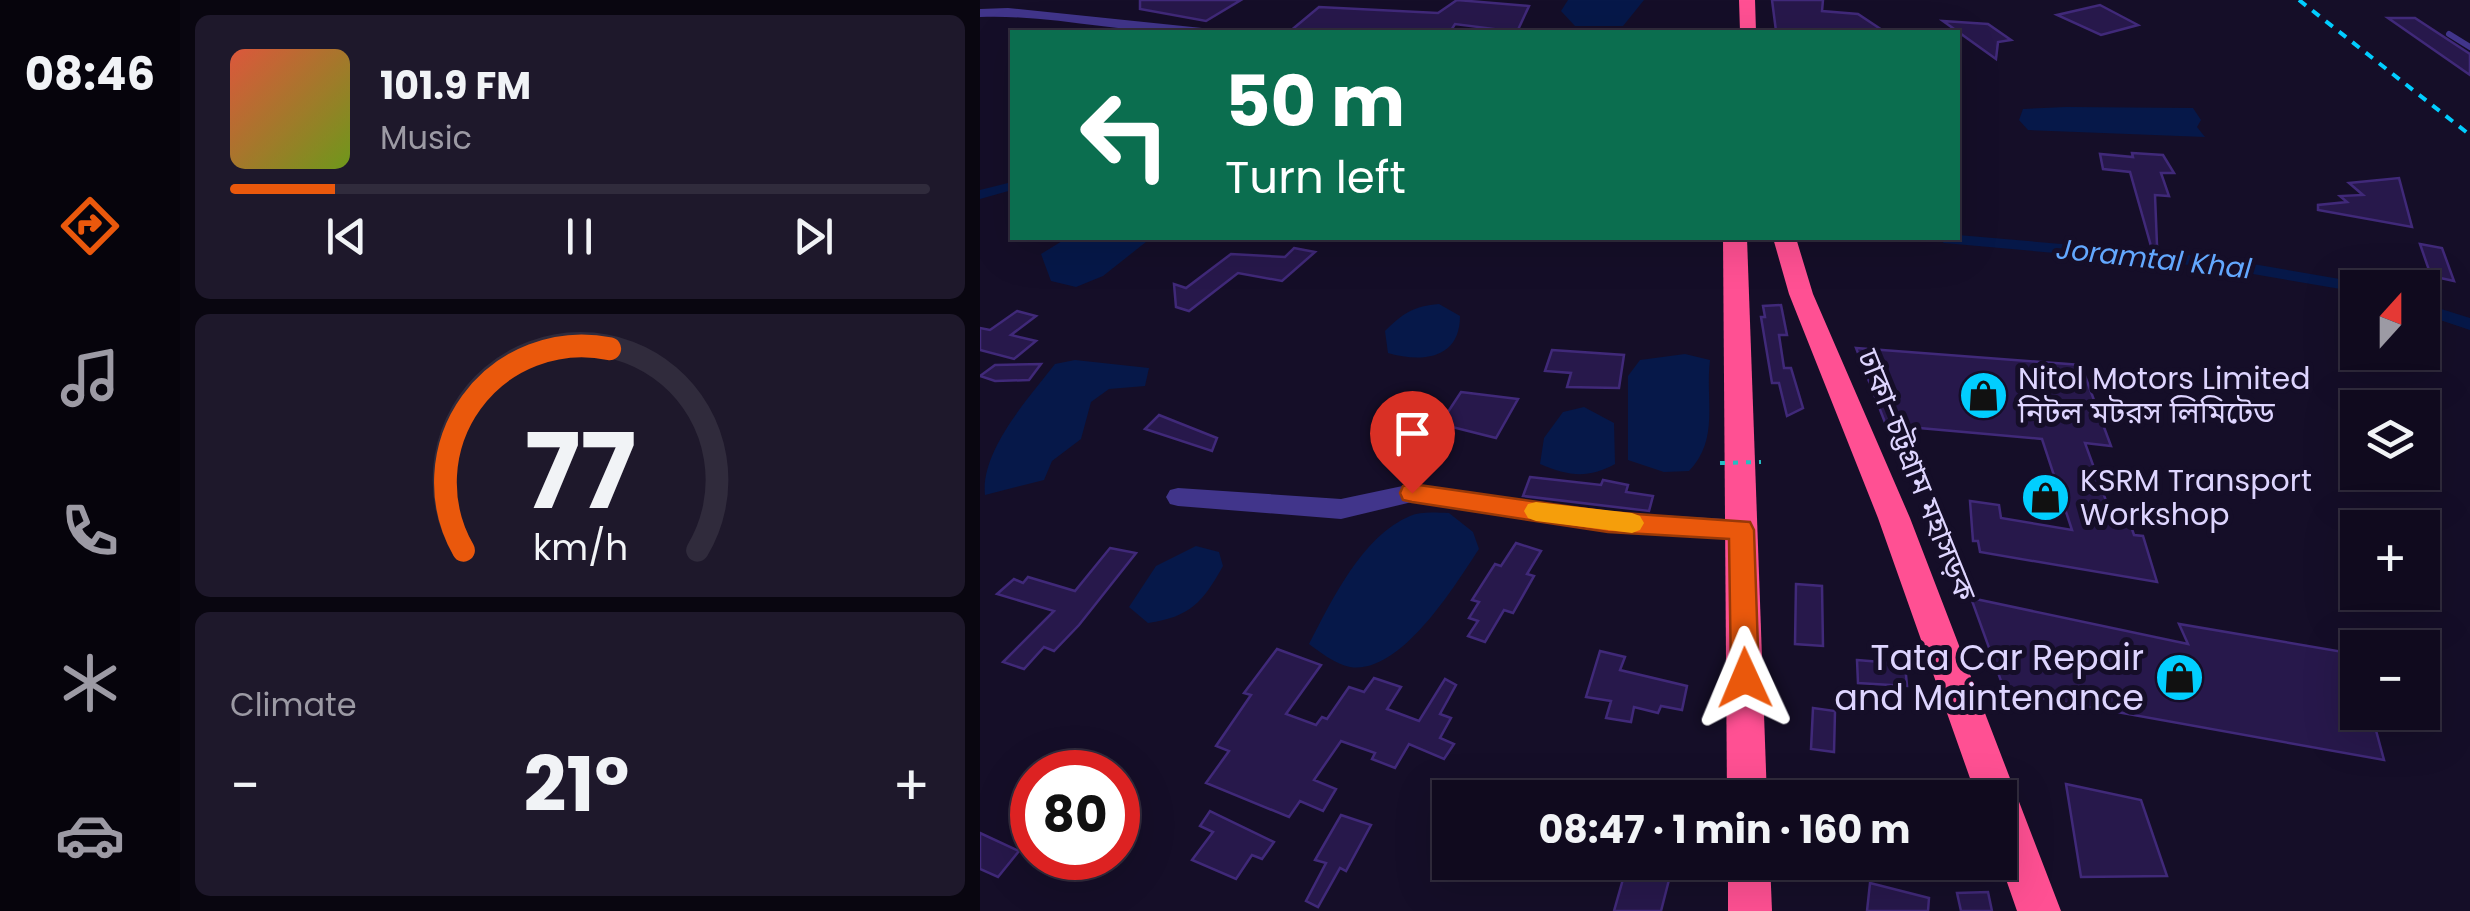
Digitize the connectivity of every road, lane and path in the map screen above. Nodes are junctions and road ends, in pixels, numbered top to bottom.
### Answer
1 (1730, 0) edge
2 (1748, 0) edge
3 (980, 13) edge
4 (1183, 30) edge
5 (1730, 30) edge
6 (1748, 30) edge
7 (2450, 34) dead end
8 (2470, 47) edge
9 (1735, 240) edge
10 (1784, 240) edge
11 (1720, 462) dead end
12 (1761, 462) dead end
13 (1178, 496) dead end
14 (1742, 530) junction
15 (1748, 780) edge
16 (1990, 780) edge
17 (2017, 853) edge
18 (1749, 880) edge
19 (1750, 911) edge
20 (2038, 911) edge

1 - 5 highway
2 - 6 highway
3 - 4 street
7 - 8 lane
9 - 14 highway
10 - 16 highway, ঢাকা-চট্টগ্রাম মহাসড়ক
11 - 12 path, bridge
13 - 14 street
14 - 15 highway
17 - 20 highway
18 - 19 highway

